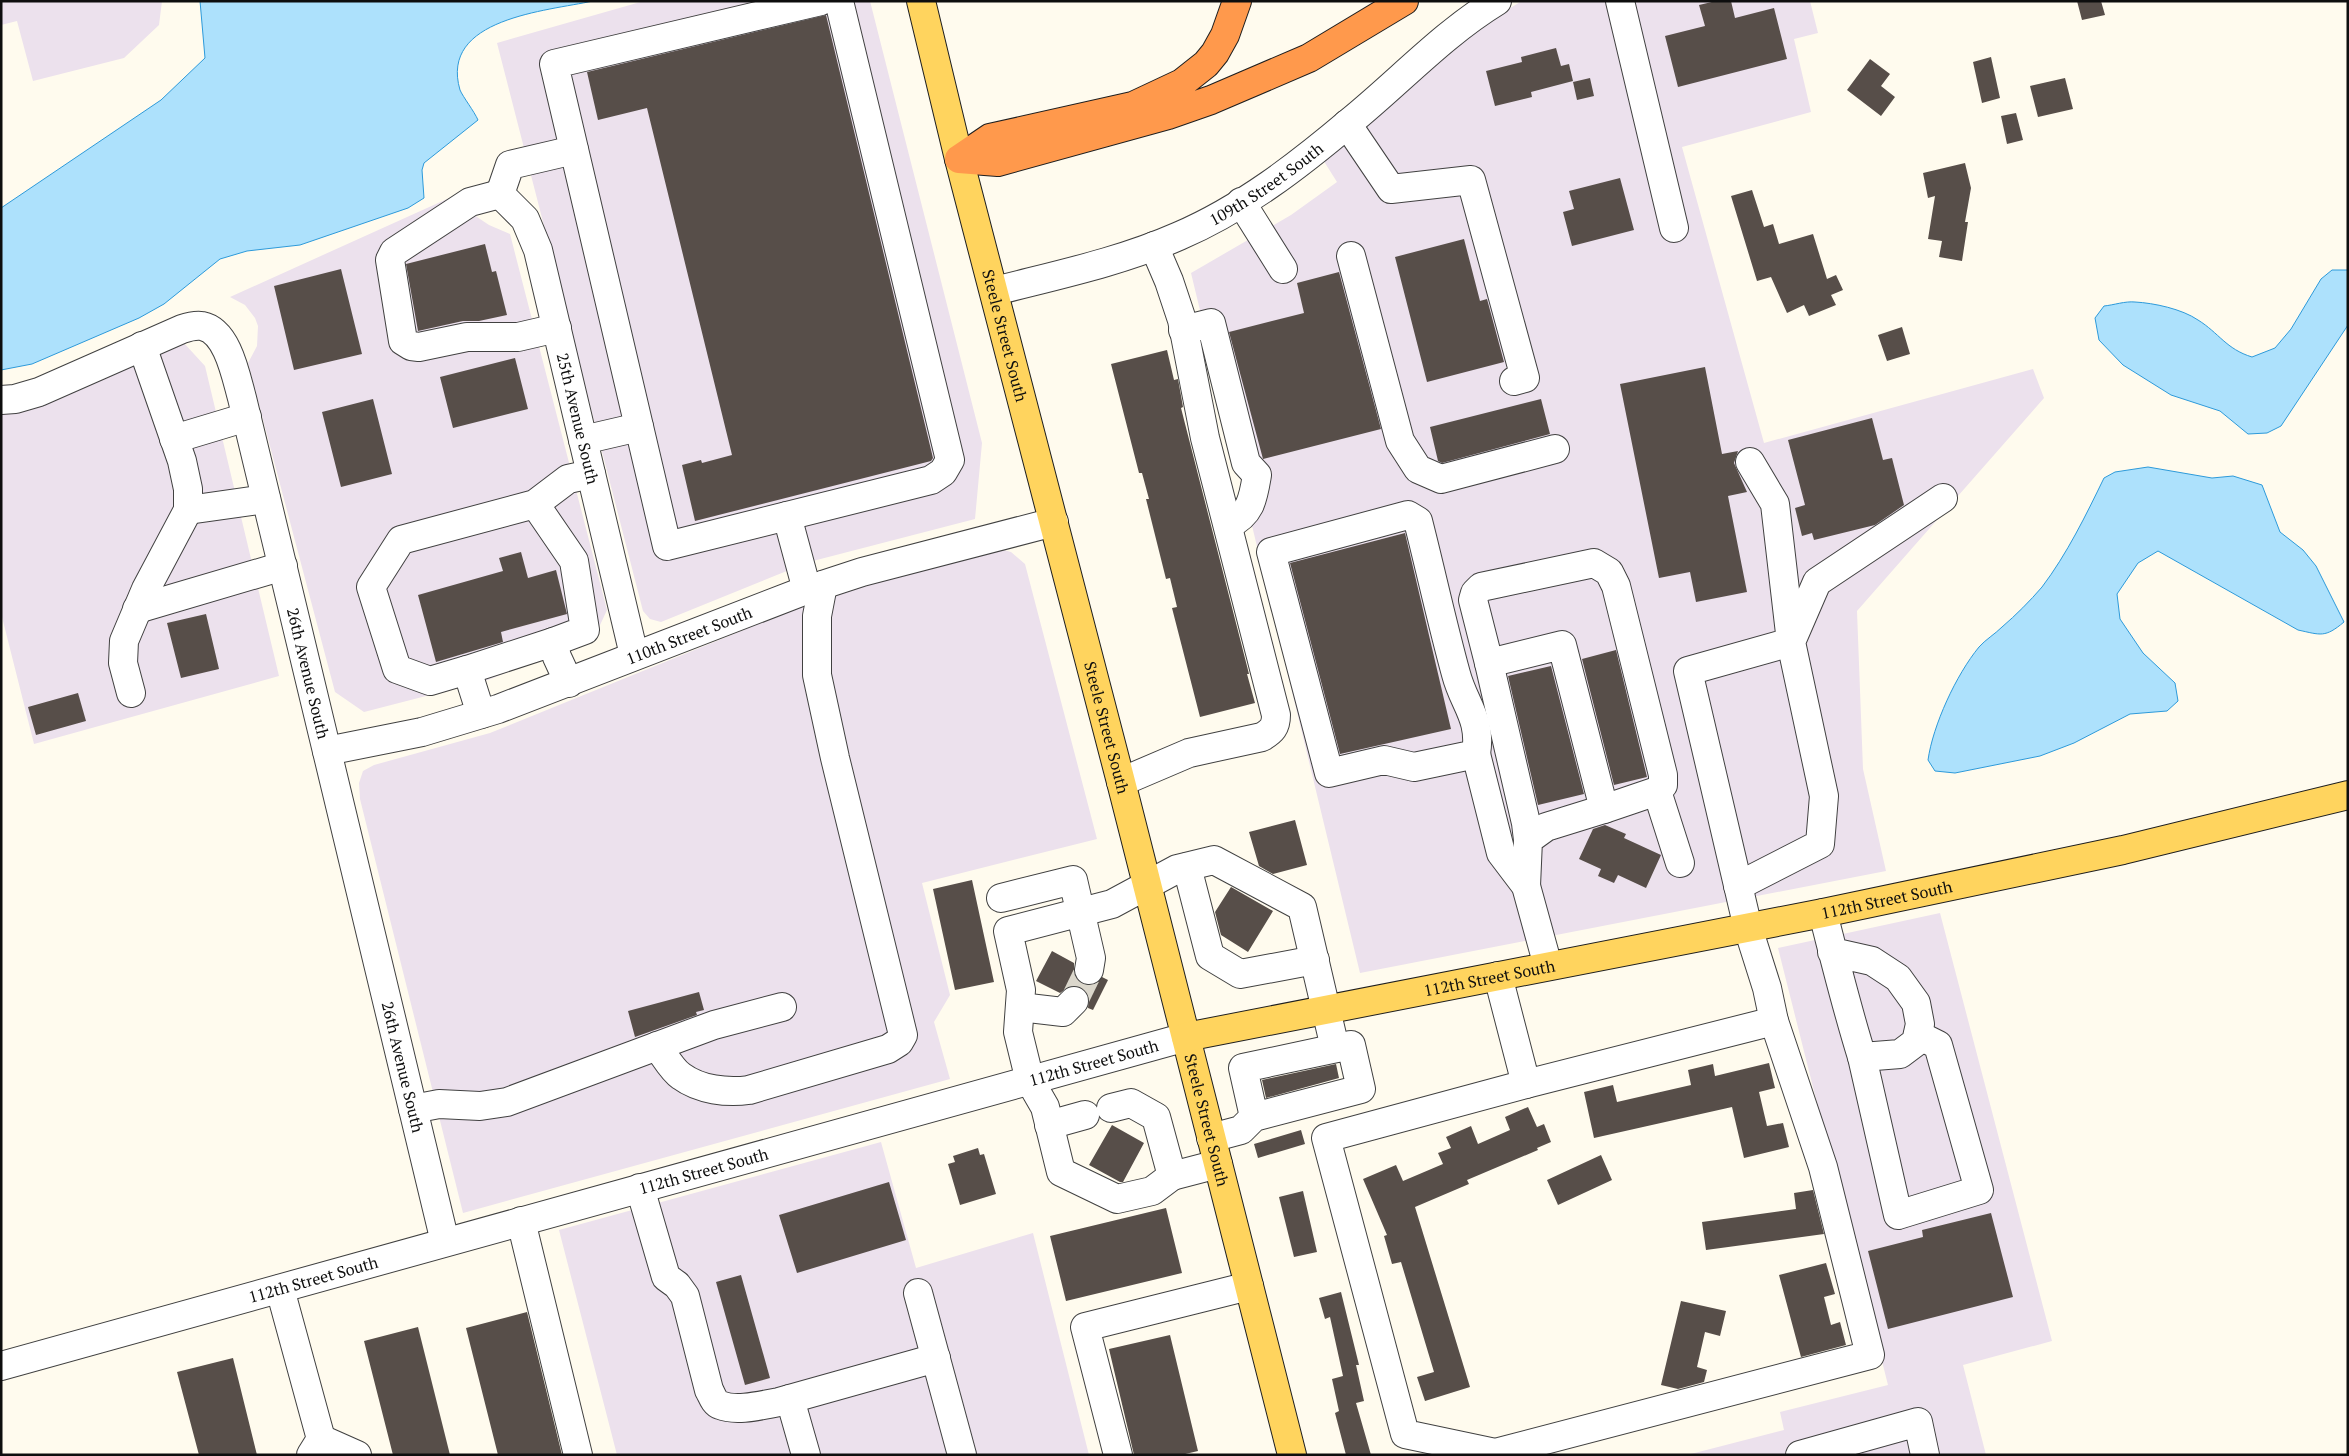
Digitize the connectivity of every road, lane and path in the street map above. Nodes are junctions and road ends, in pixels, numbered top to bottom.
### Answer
1 (821, 1) edge
2 (839, 1) edge
3 (922, 1) edge
4 (1237, 1) edge
5 (1404, 1) edge
6 (1497, 1) edge
7 (1620, 1) edge
8 (1347, 124) junction
9 (574, 150) junction
10 (959, 159) junction
11 (500, 194) junction
12 (1241, 202) junction
13 (1674, 228) dead end
14 (1154, 246) junction
15 (1351, 256) dead end
16 (1283, 270) dead end
17 (995, 291) junction
18 (557, 328) junction
19 (1183, 330) junction
20 (142, 346) junction
21 (1514, 381) dead end
22 (1, 400) edge
23 (247, 417) junction
24 (639, 428) junction
25 (174, 439) junction
26 (583, 440) junction
27 (1555, 449) dead end
28 (1750, 462) dead end
29 (591, 474) junction
30 (266, 498) junction
31 (1943, 498) dead end
32 (535, 504) junction
33 (188, 510) junction
34 (787, 516) junction
35 (1054, 522) junction
36 (1228, 525) junction
37 (283, 566) junction
38 (815, 588) junction
39 (136, 609) junction
40 (553, 642) junction
41 (1791, 642) junction
42 (634, 655) junction
43 (1489, 663) junction
44 (467, 670) junction
45 (569, 682) junction
46 (131, 692) dead end
47 (481, 714) junction
48 (327, 751) junction
49 (1476, 754) junction
50 (1121, 782) junction
51 (1657, 792) junction
52 (2348, 795) edge
53 (1604, 809) junction
54 (1528, 840) junction
55 (1680, 863) dead end
56 (1187, 867) junction
57 (1148, 885) junction
58 (1526, 886) junction
59 (1738, 886) junction
60 (1079, 906) junction
61 (1003, 909) dead end
62 (1823, 913) junction
63 (1748, 928) junction
64 (1832, 952) junction
65 (1315, 960) junction
66 (1548, 966) junction
67 (1089, 970) tunnel mouth
68 (1498, 976) junction
69 (1074, 1000) tunnel mouth
70 (782, 1006) dead end
71 (1020, 1007) junction
72 (1326, 1009) junction
73 (1774, 1021) junction
74 (1918, 1034) junction
75 (1186, 1037) junction
76 (657, 1046) junction
77 (1334, 1048) junction
78 (1862, 1057) junction
79 (1030, 1081) junction
80 (1526, 1084) junction
81 (413, 1109) junction
82 (1254, 1117) junction
83 (1049, 1124) junction
84 (1211, 1138) junction
85 (1218, 1164) junction
86 (1172, 1176) junction
87 (640, 1188) junction
88 (521, 1221) junction
89 (445, 1242) junction
90 (1249, 1286) junction
91 (280, 1289) junction
92 (918, 1293) dead end
93 (936, 1358) junction
94 (1, 1366) edge
95 (790, 1399) junction
96 (316, 1447) edge
97 (357, 1455) edge
98 (578, 1455) edge
99 (806, 1455) edge
100 (962, 1455) edge
101 (1118, 1455) edge
102 (1292, 1455) edge
103 (1800, 1455) edge
104 (1925, 1455) edge

1 - 9 street
2 - 34 street
3 - 10 main road, Steele Street South
4 - 10 highway
5 - 10 highway
6 - 8 street, 109th Street South
7 - 13 street
8 - 12 street, 109th Street South
8 - 21 street
9 - 11 street
9 - 24 street
10 - 17 main road, Steele Street South
11 - 18 street, 25th Avenue South
11 - 18 street
12 - 14 street, 109th Street South
12 - 16 street
14 - 17 street, 109th Street South
14 - 19 street
15 - 27 street
17 - 35 main road, Steele Street South
18 - 26 street, 25th Avenue South
19 - 36 street
19 - 36 street
20 - 22 street, 26th Avenue South
20 - 23 street, 26th Avenue South
20 - 25 street
23 - 25 street
23 - 30 street, 26th Avenue South
24 - 26 street
24 - 34 street
25 - 33 street
26 - 29 street, 25th Avenue South
28 - 41 street
29 - 32 street
29 - 42 street, 25th Avenue South
30 - 33 street
30 - 37 street, 26th Avenue South
31 - 41 street
32 - 40 street
32 - 44 street
33 - 39 street
34 - 38 street
35 - 38 street, 110th Street South
35 - 50 main road, Steele Street South
36 - 50 street
37 - 39 street
37 - 48 street, 26th Avenue South
38 - 42 street, 110th Street South
38 - 76 street
39 - 46 street
40 - 44 street
40 - 45 street
41 - 59 street
41 - 59 street
42 - 45 street, 110th Street South
43 - 51 street
43 - 53 street
43 - 54 street
44 - 47 street
45 - 47 street, 110th Street South
47 - 48 street, 110th Street South
48 - 81 street, 26th Avenue South
49 - 49 street
49 - 58 street
50 - 57 main road, Steele Street South
51 - 53 street
51 - 55 street
52 - 62 main road, 112th Street South
53 - 54 street
54 - 58 street
56 - 57 street
56 - 65 street
56 - 65 street
57 - 60 street
57 - 75 main road, Steele Street South
58 - 66 street
59 - 63 street
60 - 61 street
60 - 67 street
60 - 71 street
62 - 63 main road, 112th Street South
62 - 64 street
63 - 66 main road, 112th Street South
63 - 73 street
64 - 74 street
64 - 78 street
65 - 72 street
66 - 68 main road, 112th Street South
68 - 72 main road, 112th Street South
68 - 80 street
69 - 71 street
70 - 76 street
71 - 79 street
72 - 75 main road, 112th Street South
72 - 77 street
73 - 80 street
73 - 80 street
74 - 78 street
74 - 78 street
75 - 79 street, 112th Street South
75 - 84 main road, Steele Street South
76 - 81 street
77 - 82 street
77 - 82 street
79 - 83 street
79 - 87 street, 112th Street South
81 - 89 street, 26th Avenue South
82 - 84 street
83 - 86 street
83 - 86 street
84 - 85 main road, Steele Street South
85 - 86 street
85 - 90 main road, Steele Street South
87 - 88 street, 112th Street South
87 - 95 street
88 - 89 street, 112th Street South
88 - 98 street
89 - 91 street, 112th Street South
90 - 101 street
90 - 102 main road, Steele Street South
91 - 94 street, 112th Street South
91 - 96 street
92 - 93 street
93 - 95 street
93 - 100 street
95 - 99 street
96 - 97 street
103 - 104 street

